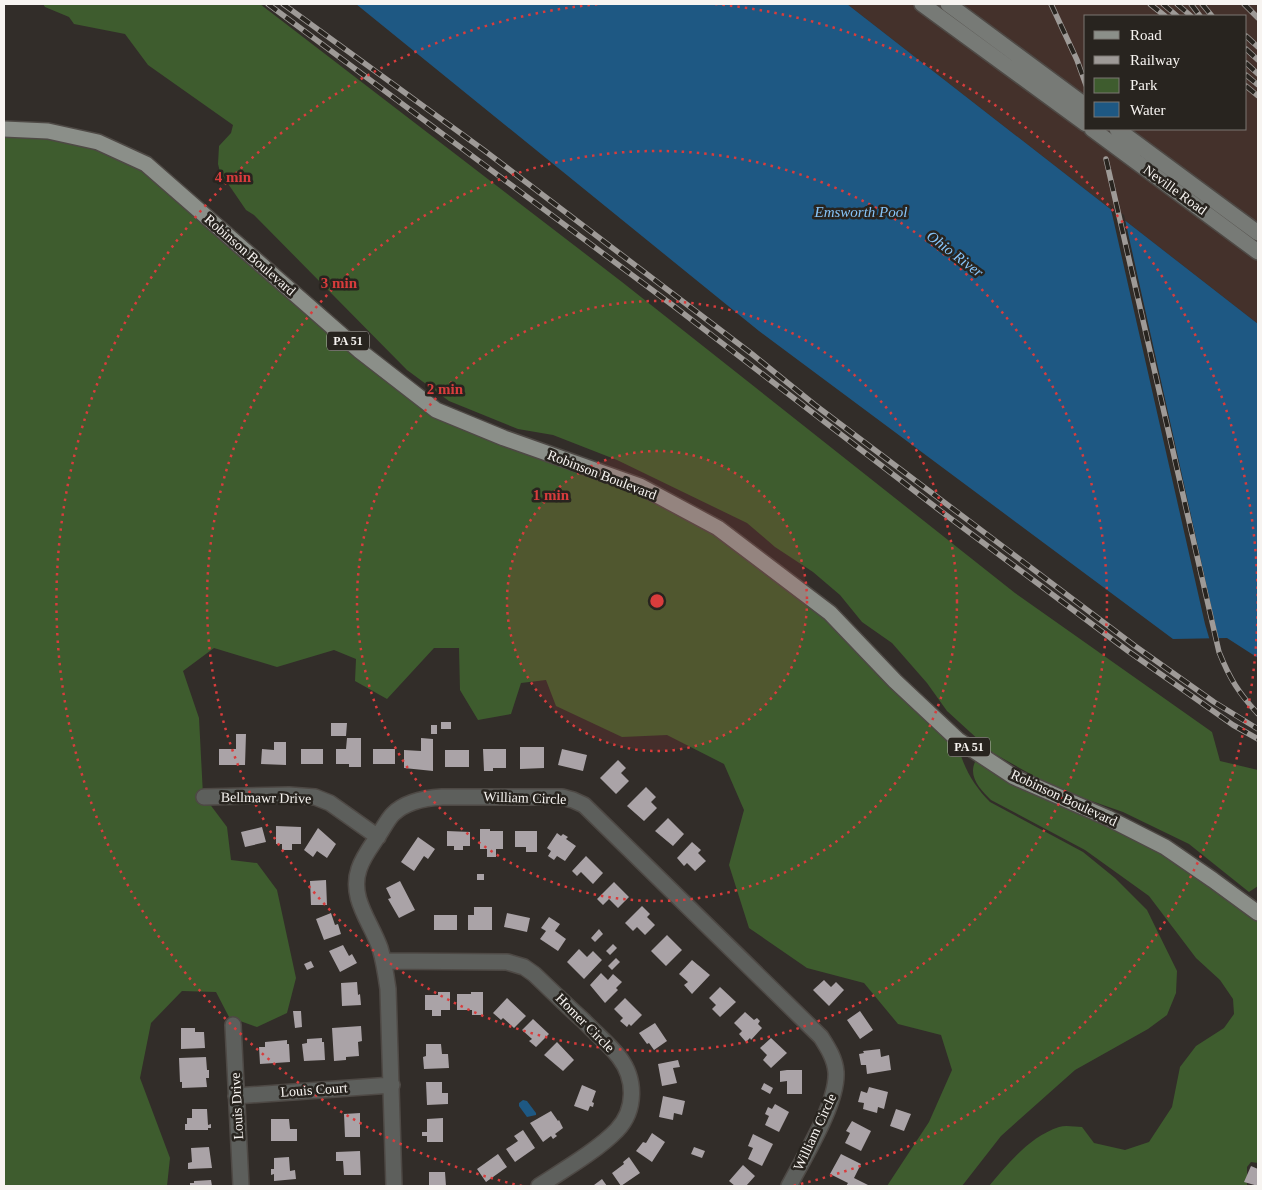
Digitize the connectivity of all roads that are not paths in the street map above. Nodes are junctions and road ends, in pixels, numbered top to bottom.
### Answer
1 (922, 4) edge
2 (948, 4) edge
3 (1084, 105) edge
4 (1084, 123) edge
5 (4, 129) edge
6 (1093, 130) edge
7 (1117, 130) edge
8 (1258, 233) edge
9 (1258, 252) edge
10 (204, 797) dead end
11 (378, 837) junction
12 (1258, 913) edge
13 (384, 961) junction
14 (233, 1025) dead end
15 (392, 1086) junction
16 (236, 1096) junction
17 (240, 1186) edge
18 (394, 1186) edge
19 (539, 1186) edge
20 (789, 1186) edge

1 - 4 main road
2 - 3 main road
5 - 12 main road, Robinson Boulevard / PA 51
6 - 9 main road, Neville Road
7 - 8 main road, Neville Road
10 - 11 street, Bellmawr Drive
11 - 13 street, William Circle
11 - 20 street, William Circle
13 - 15 street, William Circle
13 - 19 street, Homer Circle
14 - 16 street, Louis Drive
15 - 16 street, Louis Court
15 - 18 street, William Circle
16 - 17 street, Louis Drive

